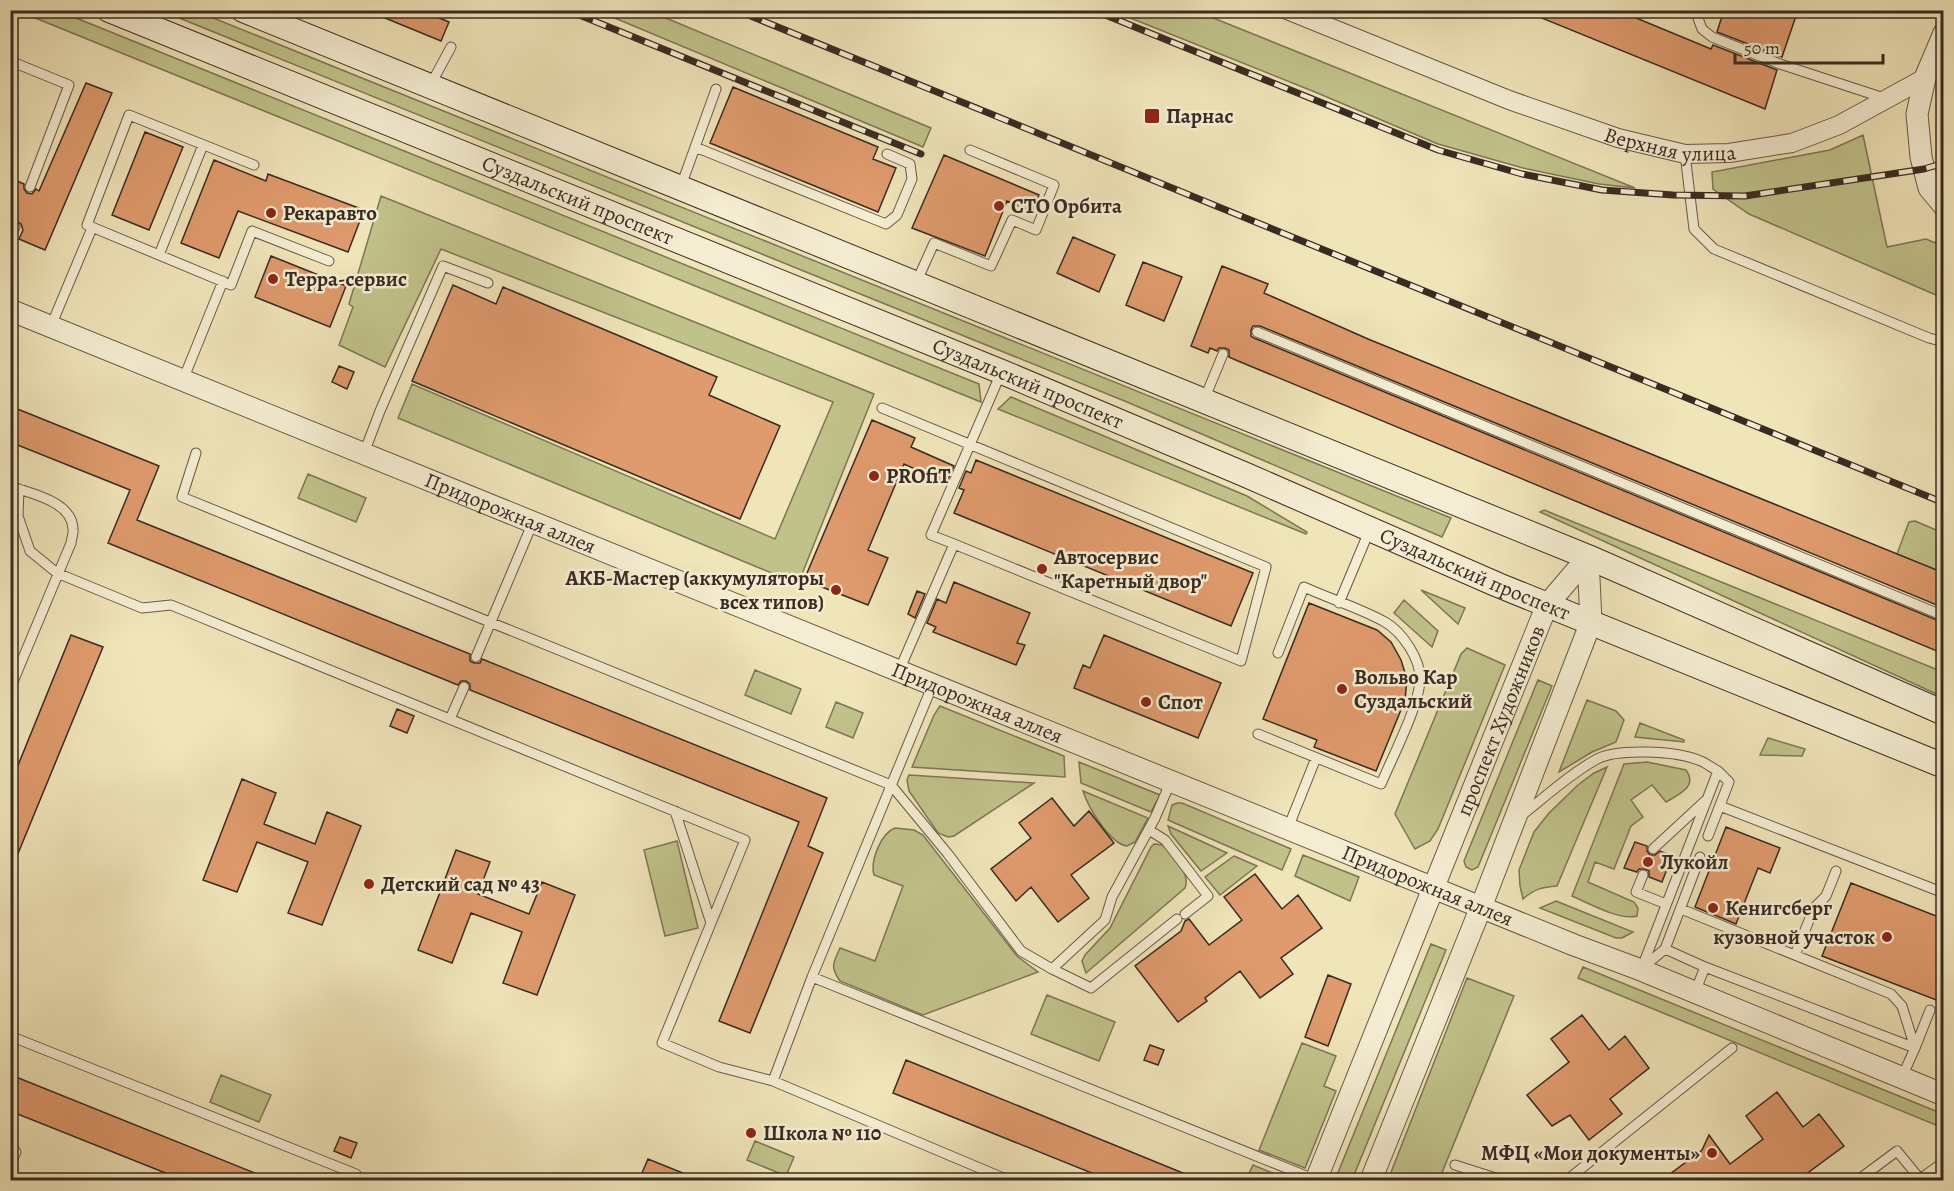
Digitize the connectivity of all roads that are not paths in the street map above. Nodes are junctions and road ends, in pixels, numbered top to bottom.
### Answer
1 (109, 10) edge
2 (243, 10) edge
3 (1287, 10) edge
4 (1698, 10) edge
5 (1934, 10) edge
6 (1944, 15) edge
7 (1944, 33) edge
8 (451, 46) dead end
9 (10, 61) edge
10 (1925, 78) junction
11 (430, 86) junction
12 (716, 89) dead end
13 (1887, 99) junction
14 (203, 144) junction
15 (695, 147) junction
16 (970, 150) dead end
17 (887, 154) dead end
18 (1685, 154) junction
19 (254, 165) dead end
20 (30, 187) dead end
21 (680, 189) junction
22 (1944, 206) edge
23 (15, 227) dead end
24 (92, 228) junction
25 (10, 238) edge
26 (159, 255) junction
27 (328, 261) dead end
28 (223, 281) junction
29 (488, 283) dead end
30 (916, 283) junction
31 (10, 310) edge
32 (51, 326) junction
33 (1257, 332) dead end
34 (1944, 342) edge
35 (1223, 354) dead end
36 (1002, 372) junction
37 (183, 380) junction
38 (1204, 400) junction
39 (882, 408) dead end
40 (970, 444) junction
41 (196, 453) dead end
42 (363, 453) junction
43 (15, 488) edge
44 (532, 522) junction
45 (1370, 529) junction
46 (954, 544) junction
47 (1588, 557) junction
48 (57, 573) junction
49 (1339, 603) junction
50 (1547, 605) junction
51 (1944, 616) edge
52 (1592, 622) junction
53 (490, 623) junction
54 (1278, 653) dead end
55 (476, 657) dead end
56 (899, 670) junction
57 (933, 684) junction
58 (464, 687) dead end
59 (10, 689) edge
60 (1944, 713) edge
61 (450, 719) junction
62 (1258, 734) dead end
63 (1316, 758) junction
64 (1944, 766) edge
65 (1718, 771) junction
66 (1171, 781) junction
67 (891, 785) junction
68 (1708, 798) junction
69 (1720, 806) junction
70 (675, 811) junction
71 (1512, 823) junction
72 (1288, 828) junction
73 (1149, 830) junction
74 (1708, 836) dead end
75 (1653, 849) dead end
76 (1700, 857) dead end
77 (1836, 871) dead end
78 (1642, 875) dead end
79 (1434, 888) junction
80 (1944, 893) edge
81 (1666, 904) junction
82 (1481, 907) junction
83 (1681, 909) junction
84 (711, 923) junction
85 (1665, 949) junction
86 (1795, 955) junction
87 (1705, 967) junction
88 (1052, 969) junction
89 (1641, 970) junction
90 (812, 977) junction
91 (1695, 994) junction
92 (1930, 1010) dead end
93 (10, 1036) edge
94 (1732, 1048) dead end
95 (1915, 1048) junction
96 (1902, 1078) junction
97 (773, 1081) junction
98 (1944, 1095) edge
99 (10, 1150) edge
100 (1944, 1162) edge
101 (1455, 1165) dead end
102 (10, 1166) edge
103 (359, 1180) edge
104 (1008, 1180) edge
105 (1316, 1180) edge
106 (1371, 1180) edge
107 (1502, 1180) edge
108 (1567, 1180) edge
109 (1858, 1180) edge

1 - 36 main road, Суздальский проспект
2 - 11 main road
3 - 18 street, Верхняя улица
4 - 13 lane
5 - 6 lane
7 - 10 street
8 - 11 lane
9 - 20 lane
10 - 13 street, Верхняя улица
10 - 22 street
11 - 21 main road
12 - 15 lane
13 - 18 street, Верхняя улица
14 - 19 lane
14 - 24 lane
14 - 26 lane
15 - 17 lane
15 - 21 lane
16 - 30 lane
18 - 34 lane
21 - 30 main road
23 - 25 lane
24 - 26 lane
24 - 32 lane
26 - 28 lane
27 - 28 lane
28 - 37 lane
29 - 42 lane
30 - 38 main road
31 - 32 street, Придорожная аллея
32 - 37 street, Придорожная аллея
33 - 51 lane
35 - 38 lane
36 - 40 lane
36 - 45 main road, Суздальский проспект
37 - 42 street, Придорожная аллея
38 - 47 main road
39 - 40 lane
40 - 46 lane
40 - 46 lane
41 - 53 lane
42 - 44 street, Придорожная аллея
43 - 48 lane
43 - 48 lane
44 - 53 lane
44 - 56 street, Придорожная аллея
45 - 49 lane
45 - 50 main road, Суздальский проспект
46 - 56 lane
47 - 50 street, проспект Художников
47 - 52 street
47 - 60 main road
48 - 59 lane
48 - 61 lane
49 - 54 lane
49 - 63 lane
50 - 52 main road, Суздальский проспект
50 - 79 street, проспект Художников
52 - 64 main road, Суздальский проспект
52 - 71 street
53 - 55 lane
53 - 67 lane
56 - 57 street, Придорожная аллея
57 - 66 street, Придорожная аллея
57 - 67 lane
58 - 61 lane
61 - 70 lane
62 - 63 lane
63 - 72 lane
65 - 68 lane
65 - 69 lane
65 - 71 lane
66 - 72 street, Придорожная аллея
66 - 73 lane
67 - 88 lane
67 - 90 lane
68 - 75 lane
68 - 81 lane
69 - 74 lane
69 - 80 lane
70 - 84 lane
70 - 84 lane
71 - 82 street
72 - 79 street, Придорожная аллея
73 - 88 lane
73 - 88 lane
76 - 83 lane
77 - 86 lane
78 - 81 lane
79 - 82 street, Придорожная аллея
79 - 105 street, проспект Художников
81 - 89 lane
82 - 89 street, Придорожная аллея
82 - 106 street
83 - 85 lane
83 - 86 lane
84 - 97 lane
85 - 87 lane
85 - 89 lane
86 - 95 lane
87 - 91 lane
87 - 95 lane
89 - 91 street, Придорожная аллея
90 - 97 lane
90 - 105 lane
91 - 96 street, Придорожная аллея
92 - 95 lane
93 - 103 lane
94 - 108 lane
95 - 96 lane
96 - 98 street, Придорожная аллея
97 - 104 lane
99 - 102 lane
100 - 109 lane
101 - 107 lane

